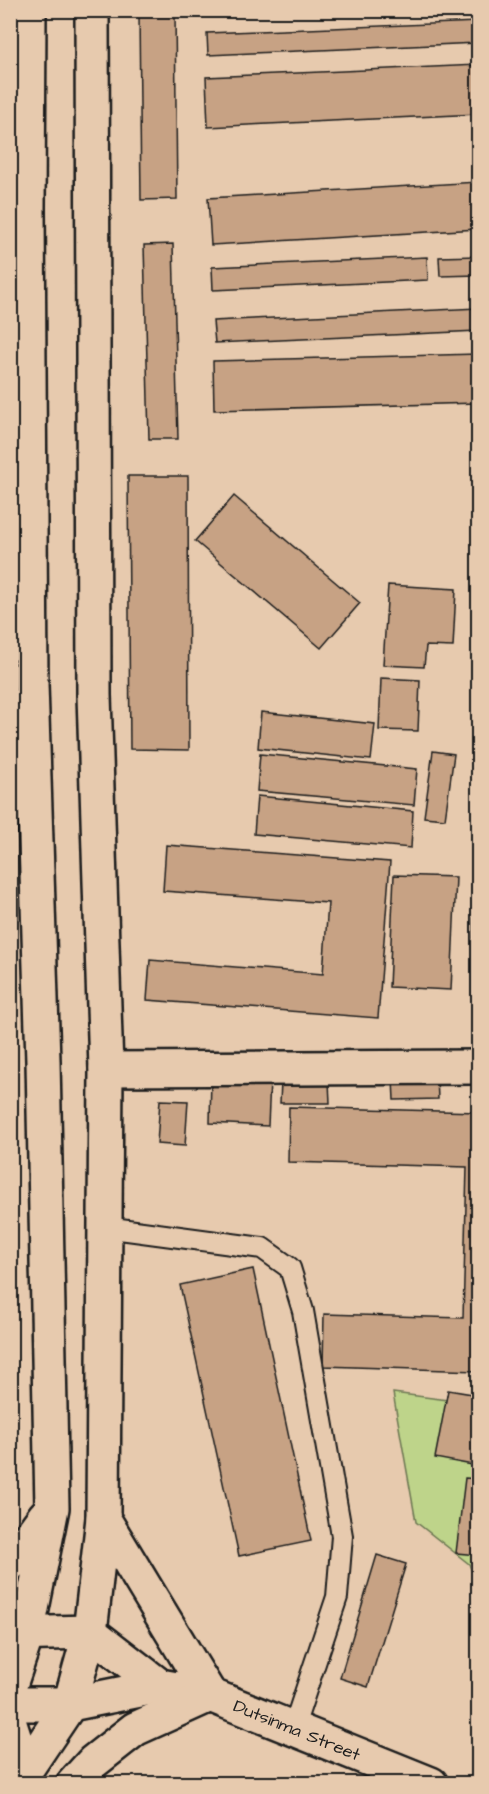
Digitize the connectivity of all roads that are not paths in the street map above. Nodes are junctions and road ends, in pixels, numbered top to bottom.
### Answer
1 (29, 10) edge
2 (92, 10) edge
3 (19, 209) edge
4 (21, 685) edge
5 (478, 1067) edge
6 (106, 1069) junction
7 (105, 1227) junction
8 (52, 1508) junction
9 (103, 1518) junction
10 (10, 1564) edge
11 (90, 1632) junction
12 (19, 1634) edge
13 (10, 1685) edge
14 (160, 1686) junction
15 (210, 1695) junction
16 (10, 1704) edge
17 (70, 1704) junction
18 (10, 1724) edge
19 (293, 1729) junction
20 (24, 1777) edge
21 (73, 1784) edge
22 (431, 1784) edge

1 - 3 street
2 - 6 street
3 - 4 street
4 - 8 street
5 - 6 street
6 - 7 street
7 - 9 street
7 - 19 lane
8 - 10 street
8 - 12 street
9 - 11 street
9 - 15 street
11 - 12 street
11 - 14 street, Dutsinma Street
11 - 17 street
12 - 13 street
14 - 15 street, Dutsinma Street
14 - 17 street, Dutsinma Street
15 - 19 street, Dutsinma Street
15 - 21 street
16 - 17 street, Dutsinma Street
17 - 20 street
18 - 20 street
19 - 22 street, Dutsinma Street

